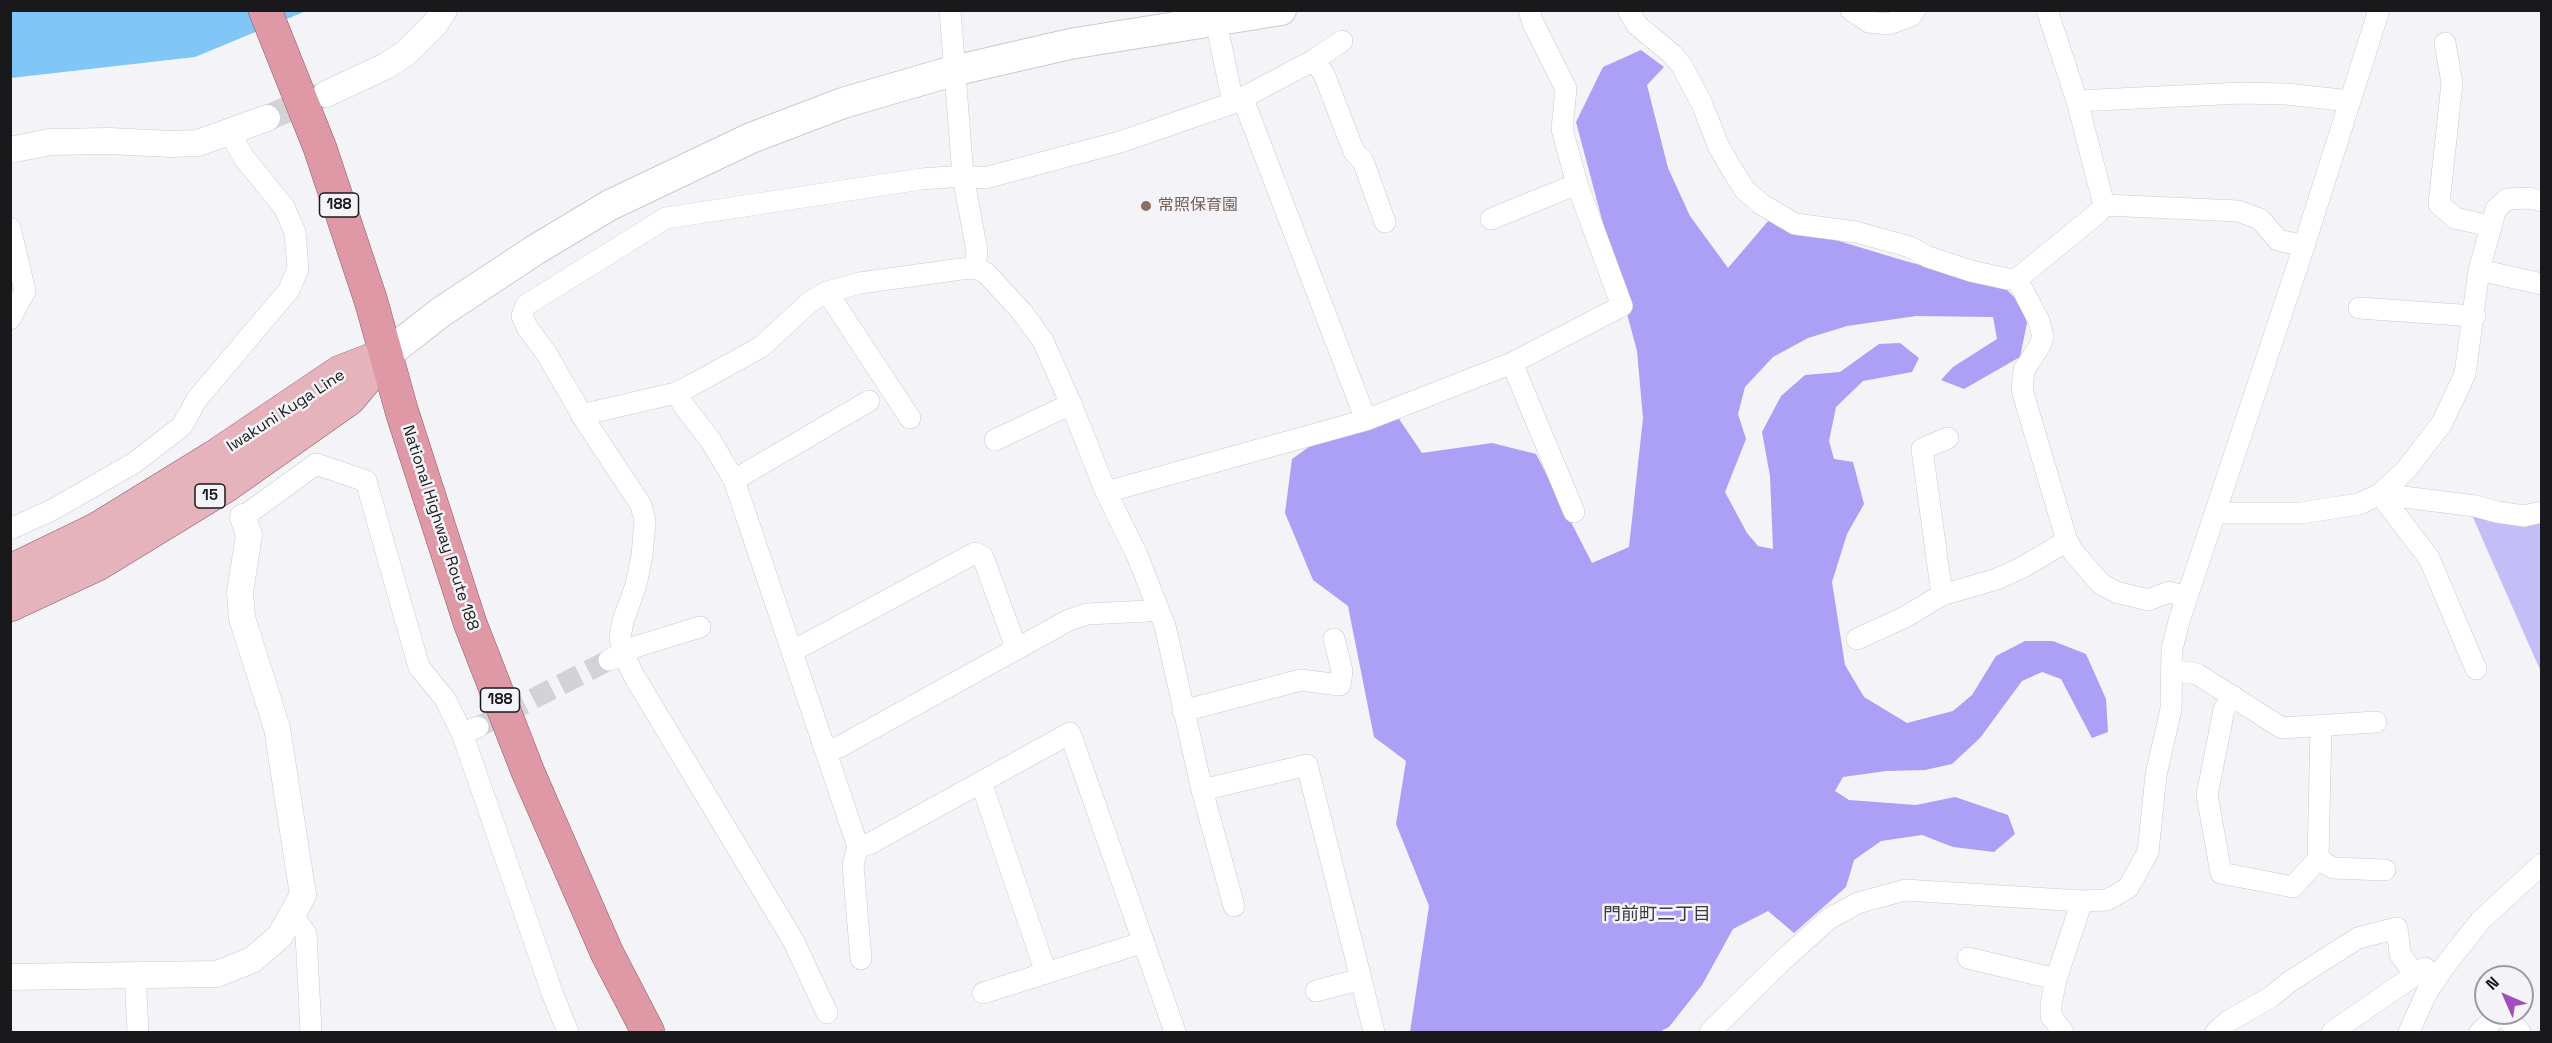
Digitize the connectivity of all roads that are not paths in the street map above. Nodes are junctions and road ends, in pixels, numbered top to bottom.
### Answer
1 (265, 10) edge
2 (444, 10) edge
3 (950, 10) edge
4 (1281, 10) edge
5 (1529, 10) edge
6 (1628, 10) edge
7 (1851, 10) edge
8 (1916, 10) edge
9 (2047, 10) edge
10 (2379, 10) edge
11 (1216, 21) junction
12 (1342, 41) dead end
13 (2445, 43) dead end
14 (1314, 60) junction
15 (953, 71) junction
16 (326, 94) tunnel mouth
17 (1238, 101) junction
18 (2077, 101) junction
19 (2350, 101) junction
20 (267, 118) tunnel mouth
21 (230, 133) junction
22 (10, 150) edge
23 (963, 176) junction
24 (1577, 184) junction
25 (2541, 201) edge
26 (2104, 205) junction
27 (1491, 219) dead end
28 (1385, 222) dead end
29 (2490, 226) junction
30 (10, 228) edge
31 (2304, 246) junction
32 (975, 268) junction
33 (2480, 270) junction
34 (2017, 279) junction
35 (2541, 284) edge
36 (828, 292) junction
37 (2360, 308) dead end
38 (2475, 316) junction
39 (10, 319) edge
40 (386, 355) junction
41 (1512, 363) junction
42 (676, 393) junction
43 (869, 401) dead end
44 (1071, 404) junction
45 (581, 415) junction
46 (910, 418) dead end
47 (1366, 420) junction
48 (1948, 438) dead end
49 (995, 440) dead end
50 (734, 480) junction
51 (1106, 492) junction
52 (2380, 494) junction
53 (1574, 512) dead end
54 (2541, 512) edge
55 (2216, 513) junction
56 (243, 517) joint
57 (10, 529) edge
58 (2067, 542) junction
59 (10, 571) edge
60 (1942, 595) junction
61 (2187, 597) junction
62 (10, 605) edge
63 (1157, 608) junction
64 (700, 627) dead end
65 (1334, 639) dead end
66 (1857, 639) dead end
67 (1016, 648) junction
68 (793, 651) junction
69 (616, 657) junction
70 (2476, 669) dead end
71 (2171, 670) junction
72 (2233, 696) junction
73 (1183, 711) junction
74 (2376, 722) dead end
75 (2321, 725) junction
76 (827, 751) junction
77 (981, 782) junction
78 (1202, 790) junction
79 (858, 847) junction
80 (2318, 859) junction
81 (2541, 864) edge
82 (2385, 870) dead end
83 (2082, 901) junction
84 (1234, 906) dead end
85 (292, 914) junction
86 (1144, 942) junction
87 (861, 958) dead end
88 (1968, 958) dead end
89 (2450, 960) junction
90 (1046, 973) junction
91 (2414, 974) junction
92 (135, 975) junction
93 (10, 977) edge
94 (1361, 979) junction
95 (2056, 979) junction
96 (1316, 991) dead end
97 (983, 993) dead end
98 (827, 1013) dead end
99 (138, 1032) edge
100 (311, 1032) edge
101 (568, 1032) edge
102 (648, 1032) edge
103 (1175, 1032) edge
104 (1374, 1032) edge
105 (1710, 1032) edge
106 (2063, 1032) edge
107 (2217, 1032) edge
108 (2332, 1032) edge
109 (2409, 1032) edge
110 (2480, 1032) edge
111 (2520, 1032) edge

1 - 40 highway, National Highway Route 188 / 188
2 - 16 street
3 - 15 street
4 - 11 main road
5 - 24 street
6 - 34 street
7 - 8 street
9 - 18 street
10 - 19 street
11 - 15 main road
11 - 17 street
12 - 14 street
13 - 29 street
14 - 17 street
14 - 28 street
15 - 23 street
15 - 40 main road
17 - 23 street
17 - 47 street
18 - 19 street
18 - 26 street
19 - 31 street
20 - 21 street
21 - 22 street
21 - 57 street
23 - 32 street
23 - 45 street
24 - 27 street
24 - 41 street
25 - 29 street
26 - 31 street
26 - 34 street
29 - 33 street
30 - 39 street
31 - 55 street
32 - 36 street
32 - 44 street
33 - 35 street
33 - 38 street
34 - 58 street
36 - 42 street
36 - 46 street
37 - 38 street
38 - 52 street
40 - 59 main road, Iwakuni Kuga Line / 15
40 - 62 main road, Iwakuni Kuga Line / 15
40 - 102 highway, National Highway Route 188 / 188
41 - 47 street
41 - 53 street
42 - 45 street
42 - 50 street
43 - 50 street
44 - 49 street
44 - 51 street
45 - 69 street
47 - 51 street
48 - 60 street
50 - 68 street
51 - 63 street
52 - 54 street
52 - 55 street
52 - 70 street
55 - 61 street
56 - 85 street
56 - 101 street
58 - 60 street
58 - 61 street
60 - 66 street
61 - 71 street
63 - 67 street
63 - 73 street
64 - 69 street
65 - 73 street
67 - 68 street
67 - 76 street
68 - 76 street
69 - 98 street
71 - 72 street
71 - 83 street
72 - 75 street
72 - 80 street
73 - 78 street
74 - 75 street
75 - 80 street
76 - 79 street
77 - 79 street
77 - 86 street
77 - 90 street
78 - 84 street
78 - 94 street
79 - 87 street
80 - 82 street
81 - 89 street
83 - 95 street
83 - 105 street
85 - 92 street
85 - 100 street
86 - 90 street
86 - 103 street
88 - 95 street
89 - 91 street
89 - 109 street
90 - 97 street
91 - 107 street
91 - 108 street
92 - 93 street
92 - 99 street
94 - 96 street
94 - 104 street
95 - 106 street
110 - 111 street

